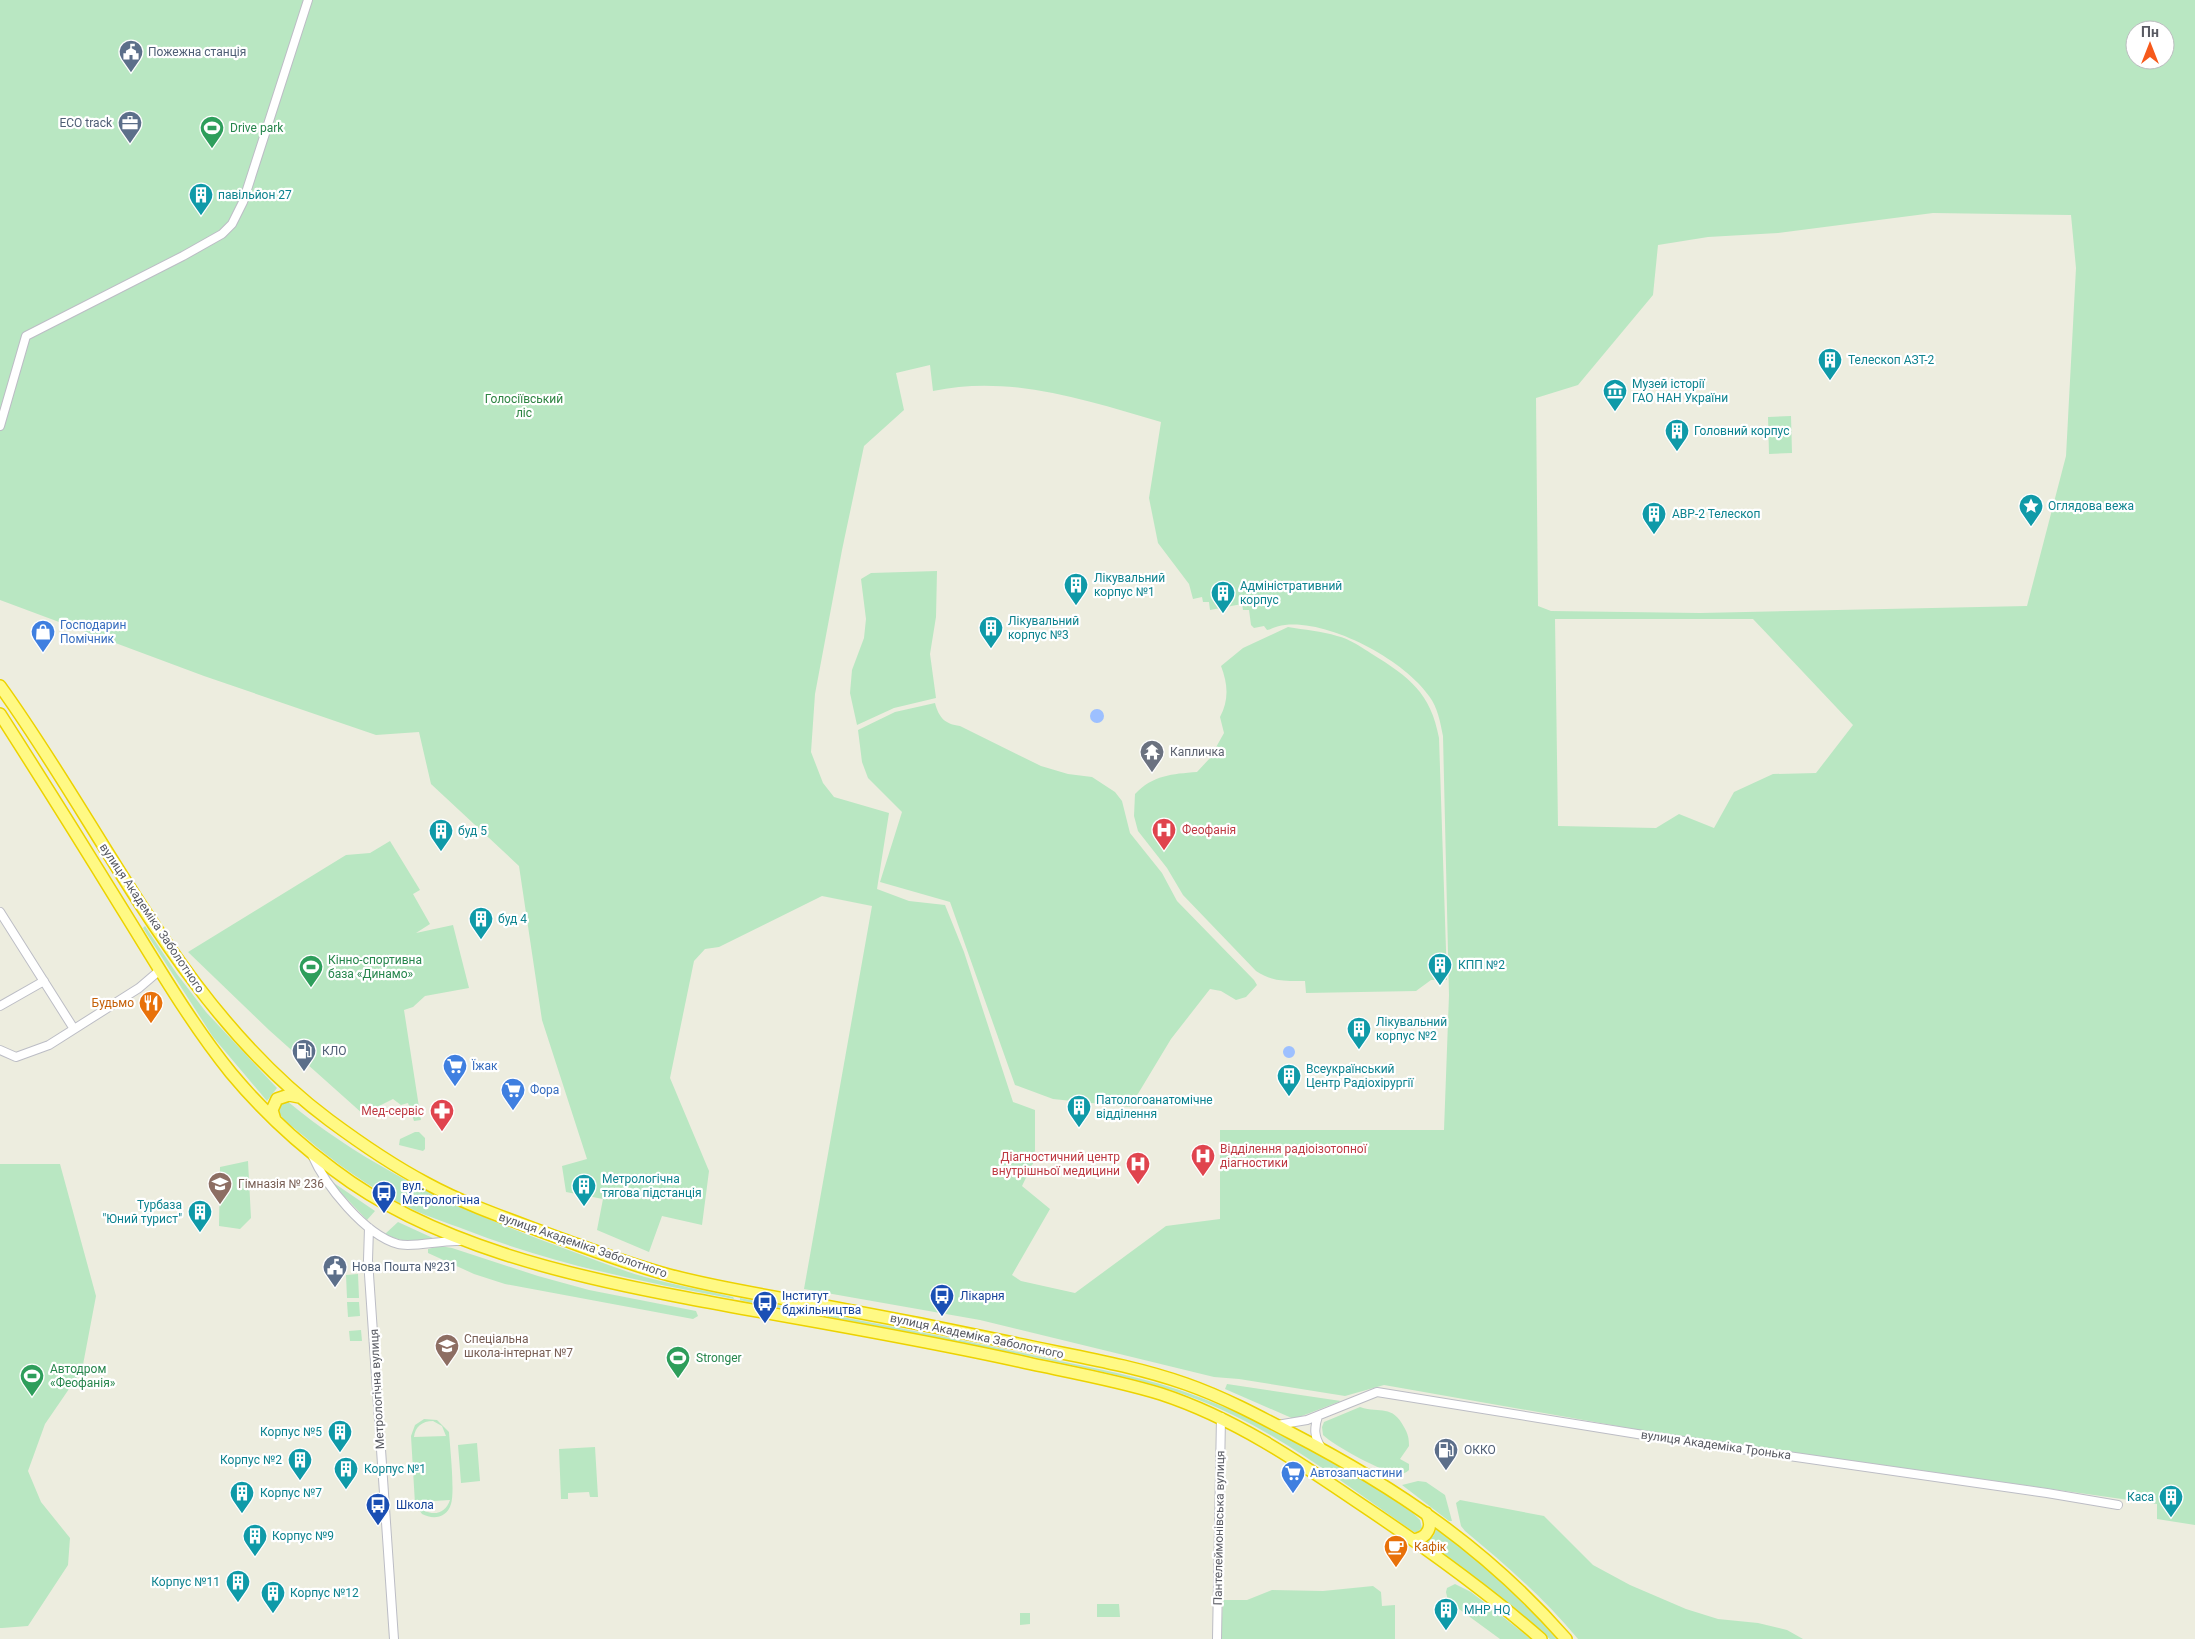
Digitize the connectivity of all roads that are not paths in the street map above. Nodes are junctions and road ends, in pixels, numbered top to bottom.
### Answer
1 (308, 0) edge
2 (0, 426) edge
3 (0, 686) edge
4 (0, 714) edge
5 (0, 912) edge
6 (4, 926) edge
7 (160, 970) junction
8 (44, 981) junction
9 (0, 1006) edge
10 (74, 1029) junction
11 (0, 1050) edge
12 (299, 1097) junction
13 (275, 1120) junction
14 (310, 1151) junction
15 (369, 1228) junction
16 (472, 1242) junction
17 (1318, 1416) junction
18 (1222, 1418) junction
19 (1275, 1425) junction
20 (1322, 1449) junction
21 (2118, 1506) dead end
22 (1426, 1513) junction
23 (1413, 1540) junction
24 (394, 1639) edge
25 (1217, 1639) edge
26 (1542, 1639) edge
27 (1566, 1639) edge

1 - 2 street
3 - 12 highway, вулиця Академіка Заболотного
4 - 7 highway, вулиця Академіка Заболотного
5 - 6 street
6 - 8 street
7 - 10 street
7 - 13 highway, вулиця Академіка Заболотного
8 - 9 street
8 - 10 street
10 - 11 street
12 - 13 highway
12 - 19 highway, вулиця Академіка Заболотного
13 - 14 highway, вулиця Академіка Заболотного
14 - 15 street
14 - 16 highway, вулиця Академіка Заболотного
15 - 16 street
15 - 24 street, Метрологічна вулиця
16 - 18 highway, вулиця Академіка Заболотного
17 - 19 street, вулиця Академіка Тронька
17 - 20 street
17 - 21 street, вулиця Академіка Тронька
18 - 23 highway, вулиця Академіка Заболотного
18 - 25 street, Пантелеймонівська вулиця
19 - 20 highway, вулиця Академіка Заболотного
20 - 22 highway, вулиця Академіка Заболотного
22 - 23 highway
22 - 27 highway, вулиця Академіка Заболотного
23 - 26 highway, вулиця Академіка Заболотного

